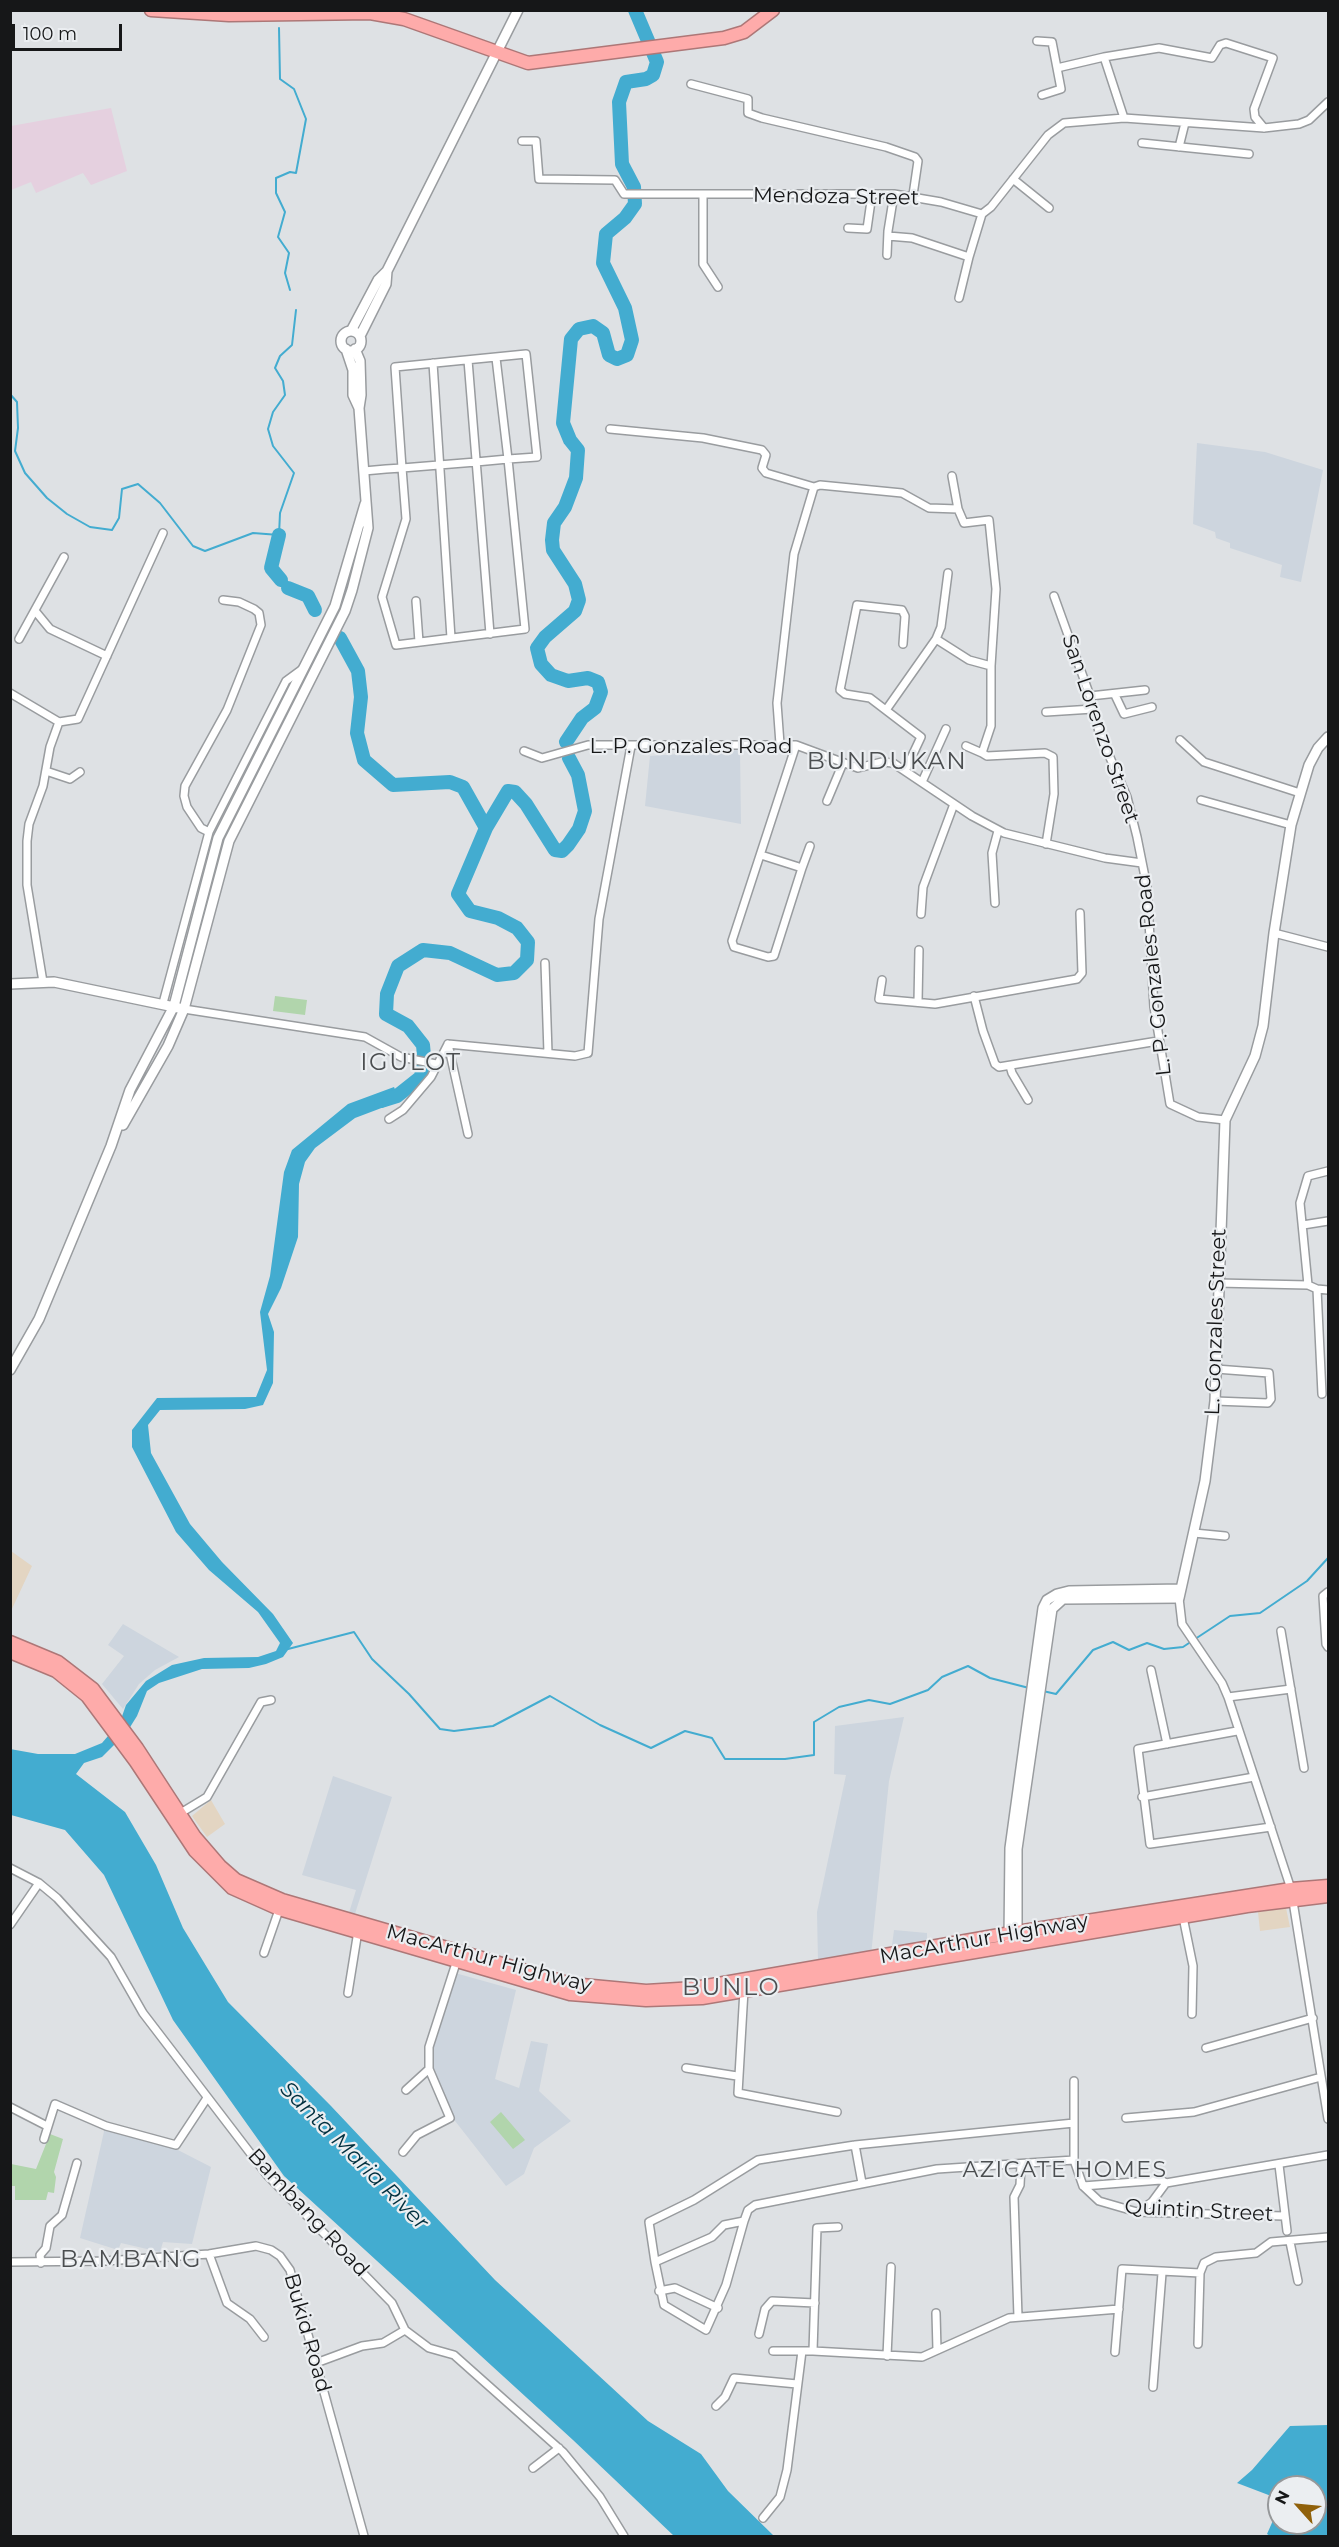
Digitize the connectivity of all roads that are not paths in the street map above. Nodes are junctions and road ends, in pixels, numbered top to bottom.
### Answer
1 (151, 10) edge
2 (518, 10) edge
3 (773, 10) edge
4 (1037, 41) dead end
5 (497, 53) junction
6 (1104, 57) junction
7 (1057, 68) junction
8 (691, 84) dead end
9 (1042, 95) dead end
10 (1329, 102) edge
11 (1124, 118) junction
12 (1185, 123) junction
13 (1264, 128) junction
14 (522, 141) dead end
15 (1142, 143) dead end
16 (1179, 147) junction
17 (1249, 154) dead end
18 (1013, 179) junction
19 (872, 194) junction
20 (894, 194) junction
21 (703, 195) junction
22 (913, 195) junction
23 (1048, 208) dead end
24 (982, 214) junction
25 (848, 228) dead end
26 (888, 236) junction
27 (887, 255) dead end
28 (969, 257) junction
29 (718, 286) dead end
30 (959, 298) dead end
31 (355, 334) junction
32 (351, 349) junction
33 (496, 358) junction
34 (468, 360) junction
35 (433, 363) junction
36 (610, 429) dead end
37 (508, 459) junction
38 (476, 462) junction
39 (440, 465) junction
40 (402, 468) junction
41 (364, 471) junction
42 (952, 476) dead end
43 (814, 487) junction
44 (365, 504) junction
45 (958, 509) junction
46 (163, 533) dead end
47 (64, 557) dead end
48 (948, 573) dead end
49 (1054, 596) dead end
50 (223, 600) dead end
51 (416, 601) dead end
52 (335, 606) junction
53 (345, 611) junction
54 (36, 612) junction
55 (490, 634) junction
56 (451, 638) junction
57 (19, 639) dead end
58 (936, 639) junction
59 (419, 642) junction
60 (316, 643) junction
61 (903, 644) dead end
62 (326, 648) junction
63 (107, 656) junction
64 (991, 666) junction
65 (303, 668) junction
66 (1145, 690) dead end
67 (10, 693) edge
68 (1115, 695) junction
69 (1090, 696) junction
70 (1152, 708) dead end
71 (1093, 709) junction
72 (886, 710) junction
73 (1046, 712) dead end
74 (60, 722) junction
75 (946, 729) dead end
76 (1329, 737) edge
77 (1180, 740) dead end
78 (780, 744) junction
79 (796, 745) junction
80 (631, 746) junction
81 (966, 747) dead end
82 (524, 751) dead end
83 (982, 753) junction
84 (843, 763) junction
85 (46, 771) junction
86 (905, 771) junction
87 (80, 772) dead end
88 (922, 782) junction
89 (1300, 793) junction
90 (1201, 800) dead end
91 (827, 801) dead end
92 (954, 804) junction
93 (1291, 825) junction
94 (998, 831) junction
95 (209, 832) junction
96 (1046, 844) junction
97 (810, 846) dead end
98 (761, 855) junction
99 (1142, 863) junction
100 (802, 868) junction
101 (995, 903) dead end
102 (1080, 913) dead end
103 (921, 914) dead end
104 (1274, 933) junction
105 (1329, 947) edge
106 (918, 950) dead end
107 (545, 963) dead end
108 (882, 980) dead end
109 (43, 982) junction
110 (10, 984) edge
111 (974, 996) junction
112 (918, 1002) junction
113 (163, 1003) junction
114 (174, 1006) junction
115 (184, 1009) junction
116 (1158, 1041) junction
117 (448, 1044) junction
118 (548, 1053) junction
119 (436, 1064) junction
120 (1010, 1066) junction
121 (1028, 1100) dead end
122 (388, 1119) dead end
123 (1225, 1120) junction
124 (468, 1134) dead end
125 (111, 1146) junction
126 (1329, 1171) edge
127 (1329, 1221) edge
128 (1303, 1225) junction
129 (1217, 1282) junction
130 (1308, 1285) junction
131 (1317, 1289) junction
132 (1329, 1290) edge
133 (1216, 1369) junction
134 (10, 1370) edge
135 (1322, 1394) dead end
136 (1215, 1401) junction
137 (1194, 1533) junction
138 (1225, 1536) dead end
139 (1329, 1592) edge
140 (1180, 1593) junction
141 (1281, 1631) dead end
142 (10, 1642) edge
143 (1329, 1647) edge
144 (10, 1652) edge
145 (1151, 1670) dead end
146 (1291, 1689) junction
147 (1228, 1697) junction
148 (271, 1700) dead end
149 (102, 1708) junction
150 (1237, 1731) junction
151 (1167, 1744) junction
152 (1304, 1768) dead end
153 (1254, 1777) junction
154 (1142, 1797) junction
155 (176, 1816) junction
156 (1271, 1827) junction
157 (10, 1868) edge
158 (39, 1883) junction
159 (1329, 1886) edge
160 (1292, 1894) junction
161 (1329, 1896) edge
162 (281, 1905) junction
163 (1184, 1917) junction
164 (10, 1924) edge
165 (359, 1929) junction
166 (1013, 1939) junction
167 (264, 1953) dead end
168 (458, 1956) junction
169 (743, 1985) junction
170 (348, 1993) dead end
171 (1192, 2014) dead end
172 (1313, 2018) junction
173 (1206, 2048) dead end
174 (686, 2068) dead end
175 (429, 2069) junction
176 (737, 2076) junction
177 (1321, 2076) junction
178 (1074, 2080) dead end
179 (406, 2090) dead end
180 (207, 2098) junction
181 (10, 2107) edge
182 (837, 2112) dead end
183 (1126, 2118) dead end
184 (1329, 2119) edge
185 (1074, 2123) junction
186 (47, 2126) junction
187 (44, 2139) dead end
188 (855, 2145) junction
189 (403, 2152) dead end
190 (1329, 2155) edge
191 (1074, 2160) junction
192 (77, 2163) dead end
193 (1021, 2165) junction
194 (1279, 2165) junction
195 (862, 2183) junction
196 (1166, 2183) junction
197 (1083, 2186) junction
198 (1137, 2212) junction
199 (1284, 2216) junction
200 (744, 2221) junction
201 (838, 2227) dead end
202 (1287, 2231) dead end
203 (1329, 2237) edge
204 (1290, 2242) junction
205 (209, 2254) junction
206 (41, 2259) junction
207 (10, 2262) edge
208 (655, 2262) junction
209 (891, 2267) dead end
210 (1161, 2273) junction
211 (1200, 2273) junction
212 (1298, 2281) dead end
213 (659, 2290) junction
214 (815, 2302) junction
215 (718, 2308) junction
216 (1119, 2309) junction
217 (936, 2313) dead end
218 (1018, 2317) junction
219 (405, 2330) junction
220 (759, 2334) dead end
221 (264, 2337) dead end
222 (1198, 2344) dead end
223 (937, 2350) junction
224 (773, 2351) dead end
225 (802, 2351) junction
226 (813, 2351) junction
227 (1115, 2352) dead end
228 (887, 2356) junction
229 (316, 2363) junction
230 (797, 2384) junction
231 (1153, 2387) dead end
232 (716, 2406) dead end
233 (559, 2448) junction
234 (532, 2468) dead end
235 (763, 2518) dead end
236 (364, 2536) edge
237 (624, 2536) edge

1 - 5 highway
2 - 5 main road
3 - 5 highway
4 - 7 street
5 - 31 main road
6 - 7 street
6 - 11 street
6 - 13 street
7 - 9 street
8 - 22 street
10 - 13 street
11 - 12 street
11 - 18 street
12 - 13 street
12 - 16 street
14 - 21 street, Mendoza Street
15 - 16 street
16 - 17 street
18 - 23 street
18 - 24 street
19 - 20 street, Mendoza Street
19 - 21 street, Mendoza Street
19 - 25 street
20 - 22 street, Mendoza Street
20 - 26 street
21 - 29 street
22 - 24 street, Mendoza Street
24 - 28 street
26 - 27 street
26 - 28 street
28 - 30 street
31 - 32 main road
31 - 32 main road
32 - 41 main road
33 - 34 street
33 - 37 street
33 - 37 street
34 - 35 street
34 - 38 street
35 - 39 street
35 - 40 street
36 - 43 street
37 - 38 street
37 - 55 street
38 - 39 street
38 - 55 street
39 - 40 street
39 - 56 street
40 - 41 street
40 - 59 street
41 - 44 main road
42 - 45 street
43 - 45 street
43 - 78 street
44 - 52 main road
44 - 53 main road
45 - 64 street
46 - 63 street
47 - 54 street
48 - 58 street
49 - 69 street, San Lorenzo Street
50 - 95 street
51 - 59 street
52 - 53 main road
52 - 60 main road
53 - 62 main road
54 - 57 street
54 - 63 street
55 - 56 street
56 - 59 street
58 - 64 street
58 - 72 street
60 - 62 main road
60 - 65 main road
61 - 72 street
62 - 115 main road
63 - 74 street
64 - 83 street
65 - 95 street
65 - 114 main road
66 - 68 street
67 - 74 street
68 - 69 street
68 - 70 street
69 - 71 street, San Lorenzo Street
71 - 73 street
71 - 99 street, San Lorenzo Street
72 - 86 street
74 - 85 street
75 - 88 street
76 - 89 main road, L. Gonzales Street
77 - 89 street
78 - 79 street, L. P. Gonzales Road
78 - 80 street, L. P. Gonzales Road
79 - 84 street, L. P. Gonzales Road
79 - 98 street
80 - 82 street, L. P. Gonzales Road
80 - 118 street
81 - 83 street
83 - 96 street
84 - 86 street, L. P. Gonzales Road
84 - 91 street
85 - 87 street
85 - 109 street
86 - 88 street, L. P. Gonzales Road
88 - 92 street, L. P. Gonzales Road
89 - 93 main road, L. Gonzales Street
90 - 93 street
92 - 94 street, L. P. Gonzales Road
92 - 103 street
93 - 104 main road, L. Gonzales Street
94 - 96 street, L. P. Gonzales Road
94 - 101 street
95 - 113 street
96 - 99 street, L. P. Gonzales Road
97 - 100 street
98 - 100 street
98 - 100 street
99 - 116 street, L. P. Gonzales Road
102 - 111 street
104 - 105 street
104 - 123 main road, L. Gonzales Street
106 - 112 street
107 - 118 street
108 - 112 street
109 - 110 main road
109 - 113 main road
111 - 112 street
111 - 120 street
113 - 114 main road
114 - 115 main road
114 - 125 main road
115 - 119 street
115 - 125 main road
116 - 120 street
116 - 123 street, L. P. Gonzales Road
117 - 118 street
117 - 119 street
117 - 124 street
119 - 122 street
120 - 121 street
123 - 129 main road, L. Gonzales Street
125 - 134 main road
126 - 128 street
127 - 128 street
128 - 130 street
129 - 130 street
129 - 133 main road, L. Gonzales Street
130 - 131 street
131 - 132 street
131 - 135 street
133 - 136 main road, L. Gonzales Street
133 - 136 street
136 - 137 main road, L. Gonzales Street
137 - 138 street
137 - 140 main road, L. Gonzales Street
139 - 143 street
140 - 147 street, L. Gonzales Street
140 - 166 main road
141 - 146 street
142 - 149 highway, MacArthur Highway
144 - 149 highway, MacArthur Highway
145 - 151 street
146 - 147 street
146 - 152 street
147 - 150 street, L. Gonzales Street
148 - 155 street
149 - 155 highway, MacArthur Highway
150 - 151 street
150 - 153 street, L. Gonzales Street
151 - 154 street
153 - 154 street
153 - 156 street, L. Gonzales Street
154 - 156 street
155 - 162 highway, MacArthur Highway
156 - 160 street, L. Gonzales Street
157 - 158 street, Bambang Road
158 - 164 street
158 - 180 street, Bambang Road
159 - 160 highway, MacArthur Highway
160 - 161 highway, MacArthur Highway
160 - 163 highway, MacArthur Highway
160 - 166 highway, MacArthur Highway
160 - 172 street
162 - 165 highway, MacArthur Highway
162 - 167 street
163 - 166 highway, MacArthur Highway
163 - 171 street
165 - 168 highway, MacArthur Highway
165 - 170 street
166 - 169 highway, MacArthur Highway
168 - 169 highway, MacArthur Highway
168 - 175 street
169 - 176 street
172 - 173 street
172 - 177 street
174 - 176 street
175 - 179 street
175 - 189 street
176 - 182 street
177 - 183 street
177 - 184 street
178 - 185 street
180 - 186 street
180 - 219 street, Bambang Road
181 - 186 street
185 - 188 street
185 - 191 street
186 - 187 street
188 - 195 street
188 - 208 street
190 - 194 street
191 - 193 street
191 - 197 street
192 - 206 street
193 - 195 street
193 - 218 street
194 - 196 street
194 - 199 street
195 - 200 street
196 - 197 street
196 - 198 street
197 - 198 street, Quintin Street
198 - 199 street, Quintin Street
199 - 202 street
200 - 208 street
200 - 215 street
201 - 214 street
203 - 204 street
204 - 211 street
204 - 212 street
205 - 206 street, Bukid Road
205 - 221 street
205 - 229 street, Bukid Road
206 - 207 street, Bukid Road
208 - 213 street
209 - 228 street
210 - 211 street
210 - 216 street
210 - 231 street
211 - 222 street
213 - 215 street
213 - 215 street
214 - 220 street
214 - 226 street
216 - 218 street
216 - 227 street
217 - 223 street
218 - 223 street
219 - 229 street
219 - 233 street, Bambang Road
223 - 228 street
224 - 225 street
225 - 226 street
225 - 230 street
226 - 228 street
229 - 236 street, Bukid Road
230 - 232 street
230 - 235 street
233 - 234 street
233 - 237 street, Bambang Road

